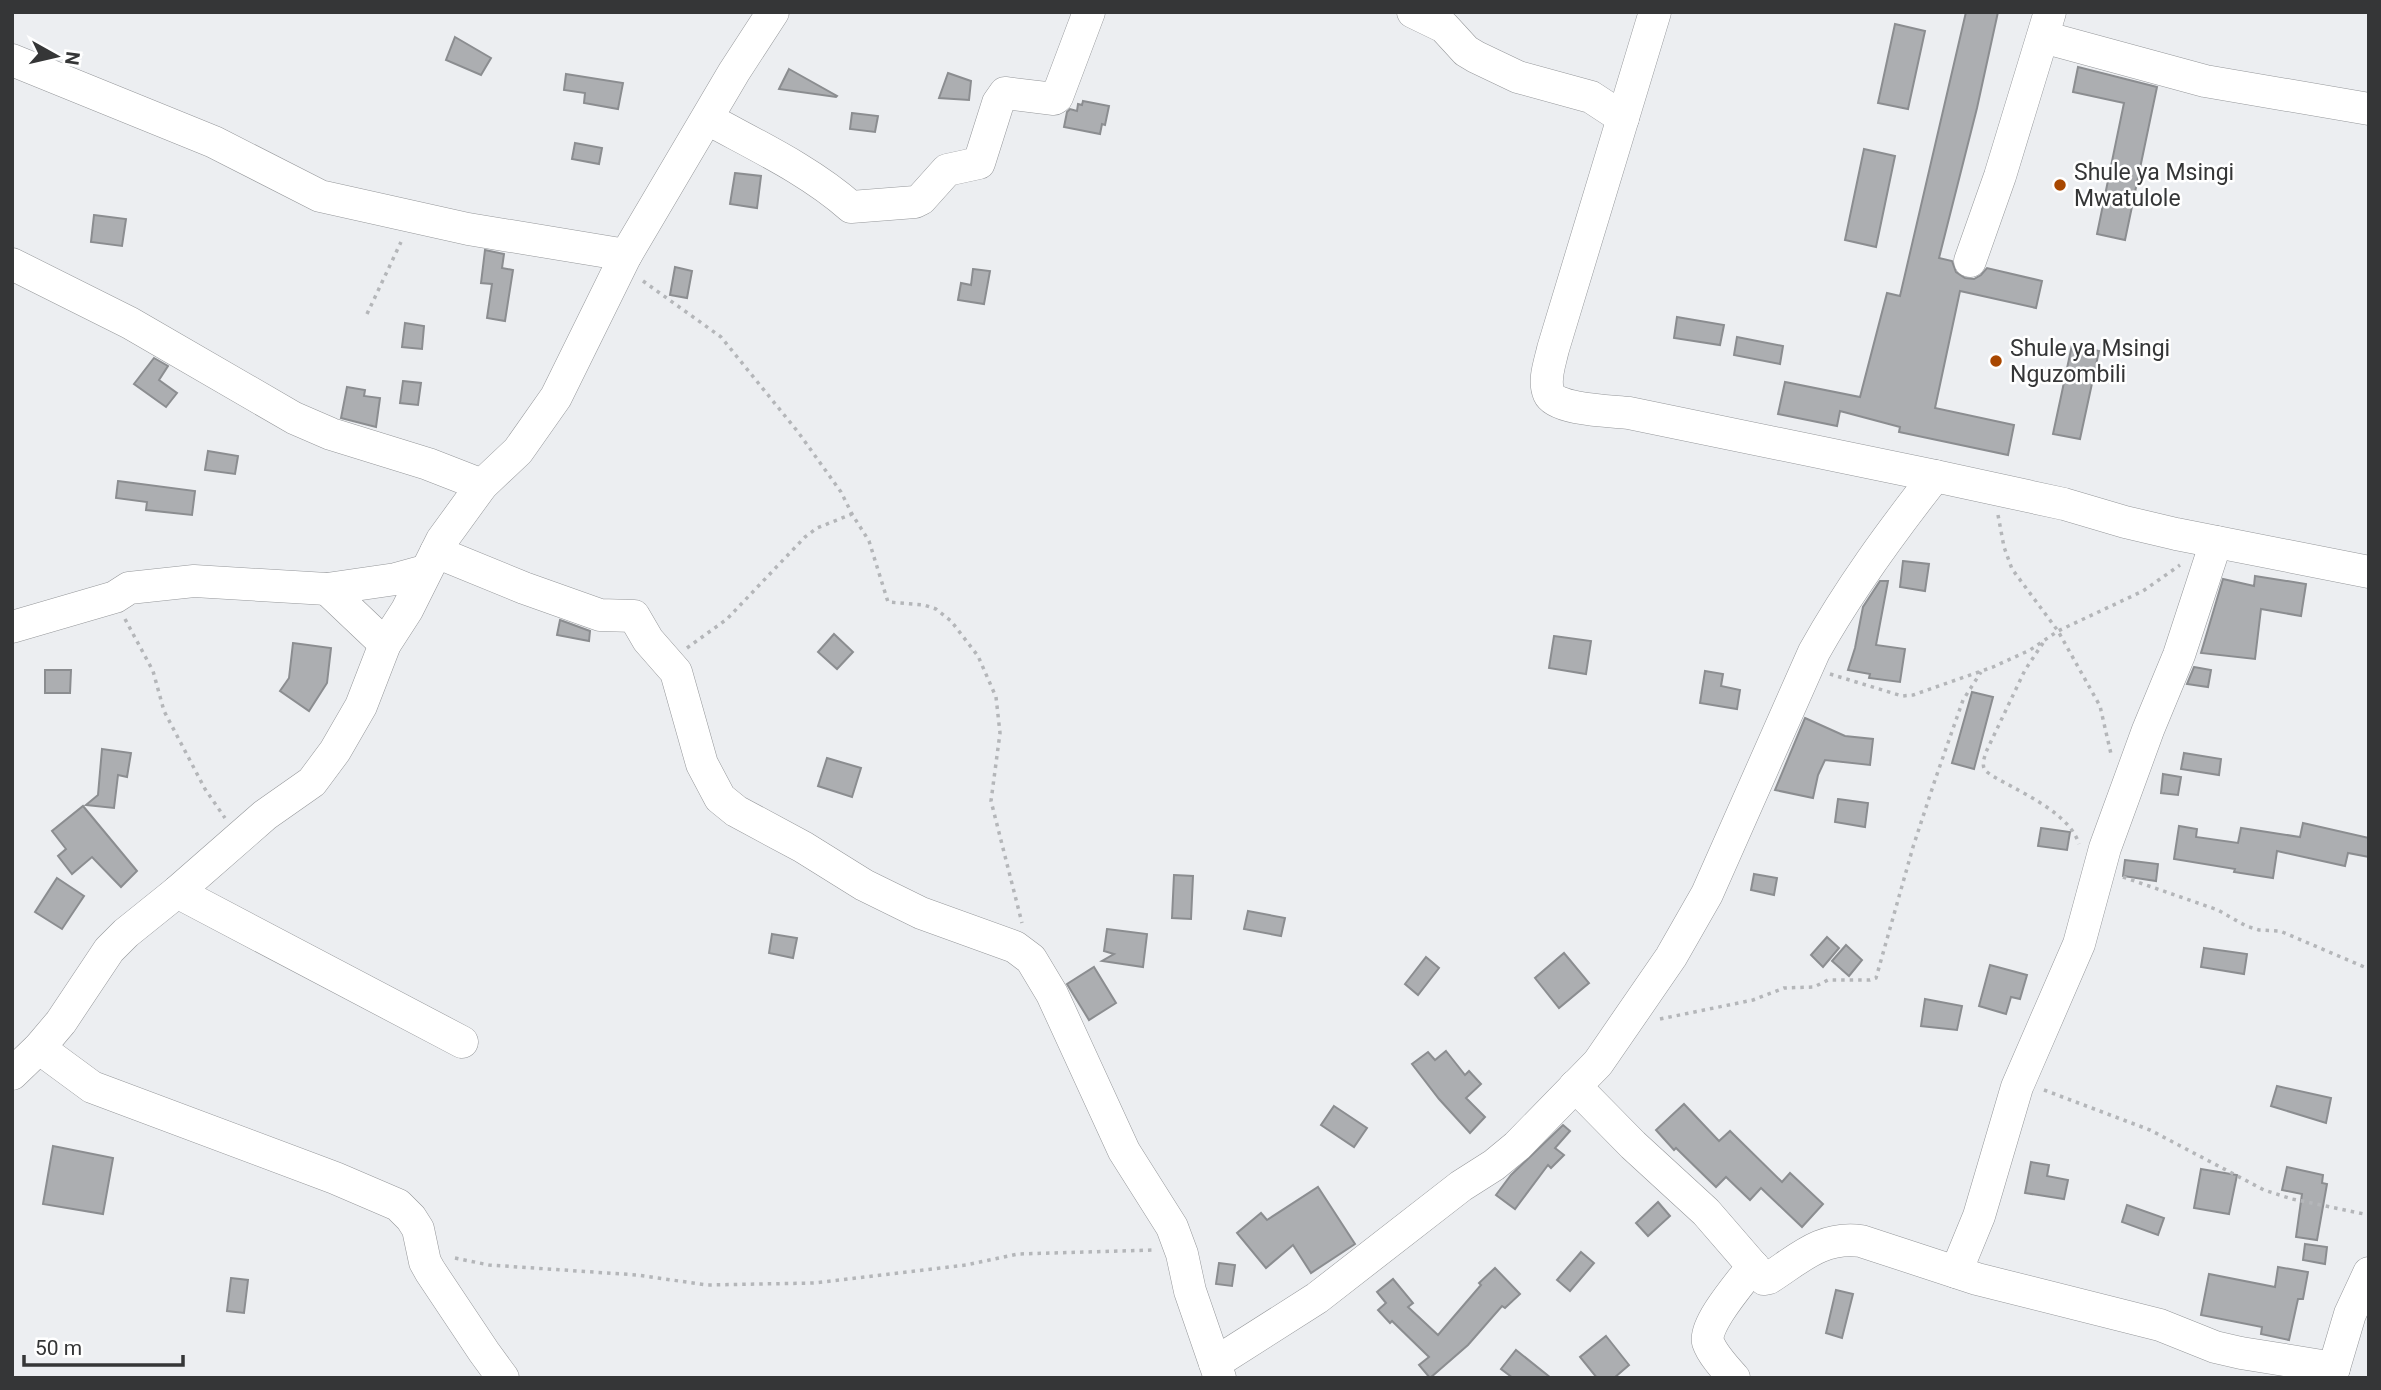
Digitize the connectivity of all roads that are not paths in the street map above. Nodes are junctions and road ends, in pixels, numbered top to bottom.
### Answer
1 (773, 12) edge
2 (1089, 12) edge
3 (1413, 12) edge
4 (1655, 12) edge
5 (2046, 25) edge
6 (12, 60) edge
7 (2369, 109) edge
8 (1623, 118) junction
9 (708, 120) junction
10 (624, 260) junction
11 (1970, 261) dead end
12 (12, 264) edge
13 (1935, 476) junction
14 (482, 485) junction
15 (2215, 546) junction
16 (430, 562) junction
17 (2369, 572) edge
18 (327, 589) junction
19 (12, 626) edge
20 (386, 644) junction
21 (177, 892) junction
22 (462, 1042) dead end
23 (39, 1048) junction
24 (12, 1074) edge
25 (1575, 1086) junction
26 (1753, 1266) junction
27 (1956, 1272) junction
28 (2369, 1273) edge
29 (1217, 1370) edge
30 (2332, 1373) edge
31 (503, 1378) edge
32 (1734, 1378) edge

1 - 9 street
2 - 9 street
3 - 8 street
4 - 8 street
5 - 7 street
5 - 11 street
6 - 10 street
8 - 13 street
9 - 10 street
10 - 14 street
12 - 14 street
13 - 15 street
13 - 25 street
14 - 16 street
15 - 17 street
15 - 27 street
16 - 18 street
16 - 20 street
16 - 29 street
18 - 19 street
18 - 20 street
20 - 21 street
21 - 22 street
21 - 23 street
23 - 24 street
23 - 31 street
25 - 26 street
25 - 29 street
26 - 27 street
26 - 32 street
27 - 30 street
28 - 30 street

